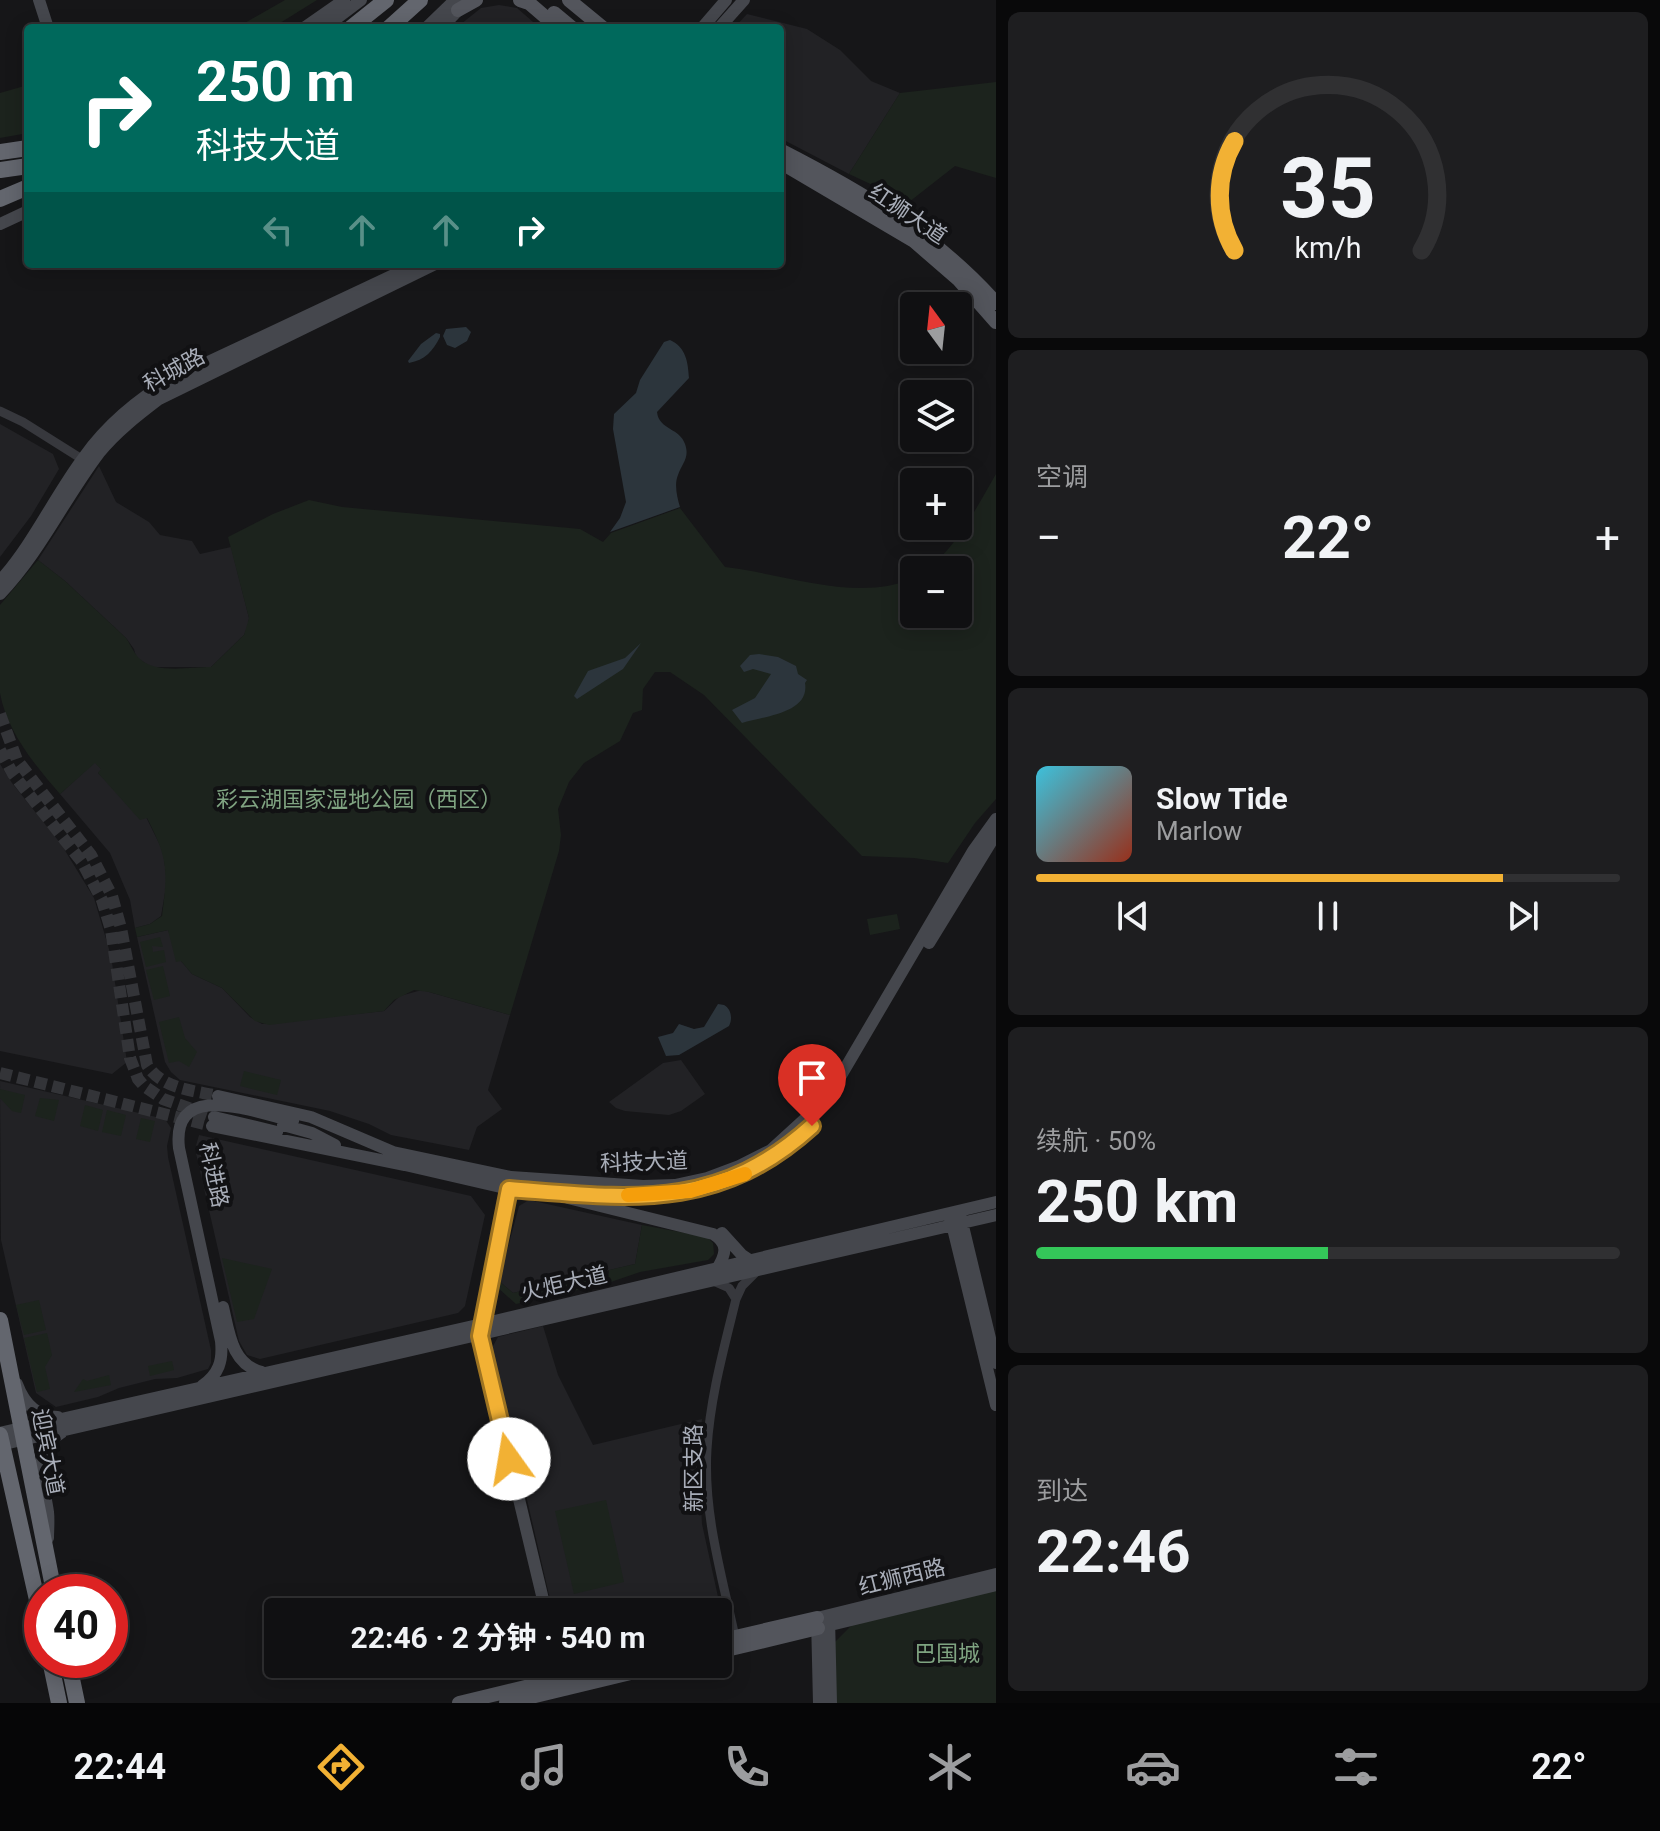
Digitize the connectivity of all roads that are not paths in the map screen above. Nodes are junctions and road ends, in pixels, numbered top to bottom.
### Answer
1 (39, 0) edge
2 (344, 0) edge
3 (361, 0) edge
4 (386, 0) edge
5 (420, 0) edge
6 (476, 0) edge
7 (520, 0) edge
8 (538, 0) edge
9 (559, 0) edge
10 (569, 0) edge
11 (726, 0) edge
12 (744, 0) edge
13 (460, 3) edge
14 (47, 24) edge
15 (310, 24) edge
16 (329, 24) edge
17 (356, 24) edge
18 (393, 24) edge
19 (431, 24) edge
20 (444, 24) edge
21 (553, 24) edge
22 (567, 24) edge
23 (587, 24) edge
24 (598, 24) edge
25 (705, 24) edge
26 (723, 24) edge
27 (24, 148) edge
28 (0, 151) edge
29 (784, 152) edge
30 (784, 164) edge
31 (24, 167) edge
32 (0, 170) edge
33 (24, 189) edge
34 (0, 199) edge
35 (24, 213) edge
36 (0, 224) edge
37 (409, 268) edge
38 (427, 268) edge
39 (996, 303) edge
40 (996, 322) edge
41 (0, 411) edge
42 (86, 462) junction
43 (0, 581) edge
44 (0, 594) edge
45 (996, 819) edge
46 (996, 834) edge
47 (218, 1096) tunnel mouth
48 (343, 1132) junction
49 (335, 1145) junction
50 (405, 1165) junction
51 (510, 1183) junction
52 (621, 1186) junction
53 (537, 1191) junction
54 (668, 1194) junction
55 (636, 1195) junction
56 (996, 1202) edge
57 (660, 1214) junction
58 (996, 1215) edge
59 (956, 1218) junction
60 (754, 1266) junction
61 (715, 1275) junction
62 (736, 1299) junction
63 (0, 1320) edge
64 (481, 1330) junction
65 (227, 1343) junction
66 (996, 1363) edge
67 (4, 1369) edge
68 (265, 1373) junction
69 (198, 1389) junction
70 (996, 1405) edge
71 (75, 1422) junction
72 (22, 1434) junction
73 (1, 1440) edge
74 (0, 1483) edge
75 (16, 1501) junction
76 (48, 1562) junction
77 (32, 1574) edge
78 (50, 1574) edge
79 (996, 1574) edge
80 (996, 1585) edge
81 (543, 1598) edge
82 (824, 1622) junction
83 (735, 1637) junction
84 (732, 1638) edge
85 (732, 1648) edge
86 (54, 1678) edge
87 (72, 1678) edge
88 (557, 1678) edge
89 (559, 1678) edge
90 (59, 1703) edge
91 (77, 1703) edge
92 (459, 1703) edge
93 (506, 1703) edge
94 (819, 1703) edge
95 (831, 1703) edge

1 - 14 main road
2 - 15 main road
3 - 16 main road
4 - 17 highway
5 - 18 highway
6 - 13 main road
7 - 21 main road
8 - 22 main road
9 - 23 main road
10 - 24 main road
11 - 25 main road
12 - 26 main road
13 - 19 main road
13 - 20 main road
27 - 28 highway
29 - 39 main road, 红狮大道
30 - 40 main road, 红狮大道
31 - 32 highway
33 - 34 highway
35 - 36 main road
37 - 42 main road, 科城路
38 - 42 main road, 科城路
41 - 42 street
42 - 43 main road, 科城路
42 - 44 main road, 科城路
45 - 52 main road, 科技大道
46 - 54 main road, 科技大道
47 - 48 main road, 科技大道
48 - 51 main road, 科技大道
48 - 65 main road
49 - 50 main road
49 - 50 main road, 科技大道
49 - 65 main road, 科进路
50 - 51 main road, 科技大道
51 - 52 main road, 科技大道
51 - 53 main road, 科技大道
51 - 64 main road
52 - 55 main road
53 - 55 main road, 科技大道
53 - 61 main road
54 - 55 main road, 科技大道
54 - 57 main road
55 - 57 main road
56 - 59 main road, 火炬大道
57 - 60 main road
58 - 59 main road, 火炬大道
59 - 60 main road, 火炬大道
59 - 66 main road
59 - 70 main road
60 - 61 main road, 火炬大道
60 - 62 street
61 - 62 street
61 - 64 main road, 火炬大道
62 - 83 street, 新区支路
63 - 67 highway, 迎宾大道
64 - 68 main road, 火炬大道
64 - 71 main road, 火炬大道
64 - 81 main road
65 - 68 main road
65 - 69 main road
67 - 71 main road
67 - 72 highway, 迎宾大道
68 - 69 main road, 火炬大道
69 - 71 main road, 火炬大道
71 - 72 main road, 火炬大道
71 - 76 main road
72 - 73 main road, 火炬大道
72 - 76 highway, 迎宾大道
73 - 75 highway, 迎宾大道
74 - 75 main road
75 - 76 highway
75 - 77 highway, 迎宾大道
76 - 78 highway, 迎宾大道
79 - 82 main road, 红狮西路
80 - 82 main road, 红狮西路
82 - 83 main road
82 - 85 main road
82 - 94 main road
82 - 95 main road
83 - 84 main road
86 - 90 highway
87 - 91 highway
88 - 92 main road
89 - 93 main road

